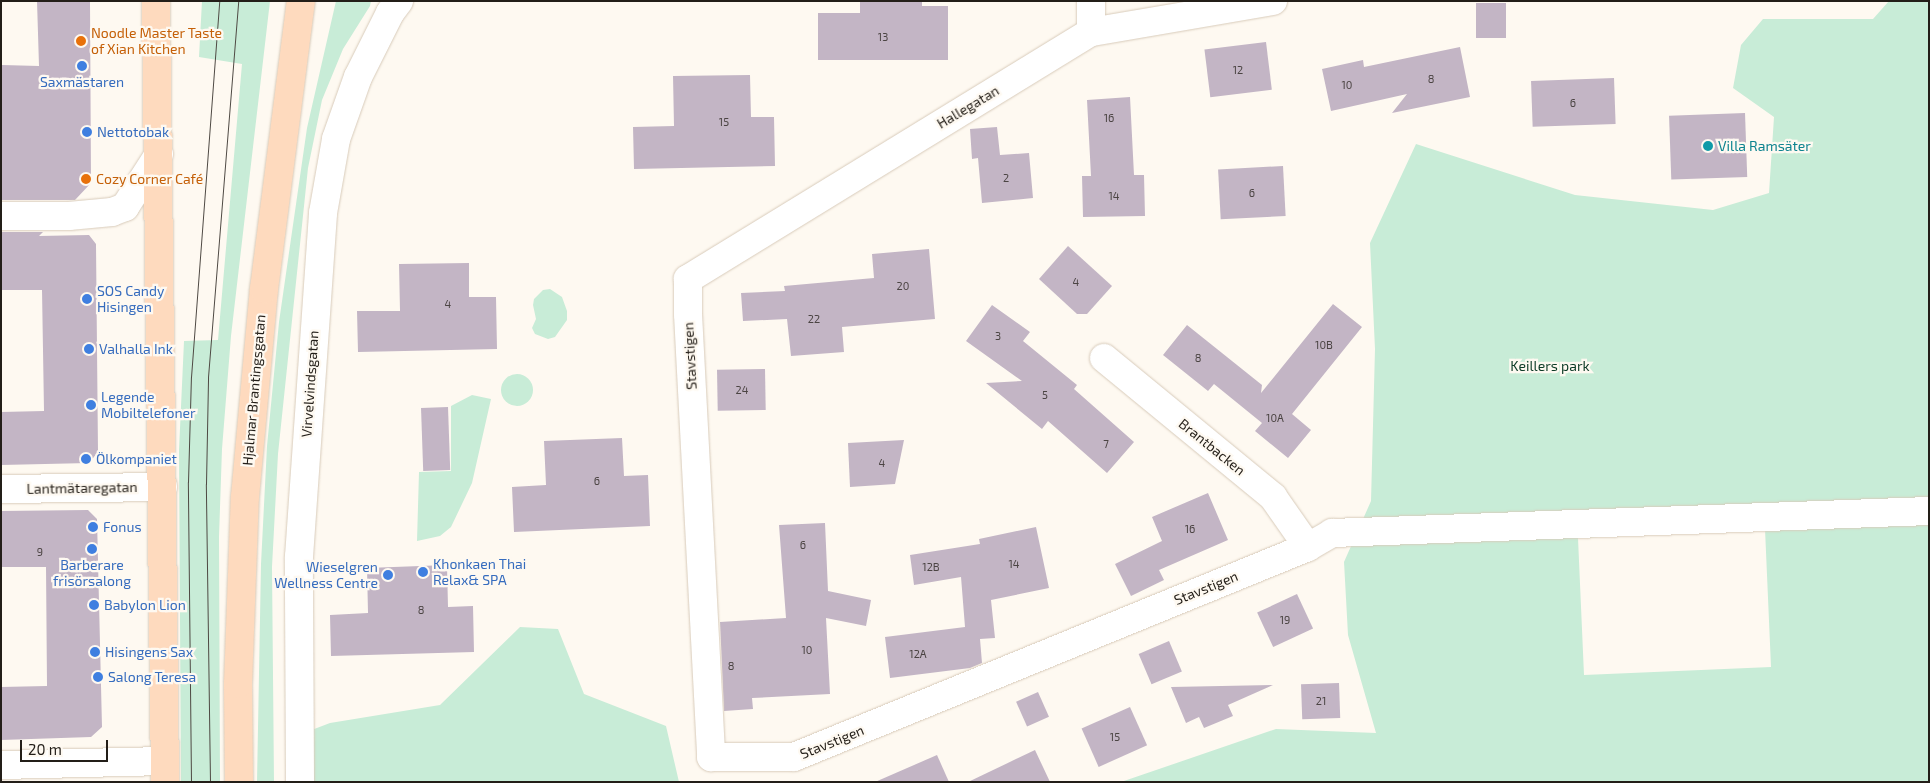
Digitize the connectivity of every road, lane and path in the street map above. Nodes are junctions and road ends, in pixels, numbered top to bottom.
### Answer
1 (156, 1) edge
2 (301, 1) edge
3 (399, 1) edge
4 (1091, 1) edge
5 (1273, 1) edge
6 (1092, 32) junction
7 (160, 154) junction
8 (1, 216) edge
9 (688, 278) joint
10 (1104, 358) dead end
11 (163, 487) junction
12 (1, 489) edge
13 (1929, 511) edge
14 (1308, 547) junction
15 (1, 765) edge
16 (165, 771) edge
17 (239, 782) edge
18 (300, 782) edge

1 - 7 main road
2 - 17 main road, Hjalmar Brantingsgatan
3 - 18 street, Virvelvindsgatan
4 - 6 street
5 - 6 street, Hallegatan
6 - 9 street, Hallegatan
7 - 8 street
7 - 11 main road
9 - 14 street, Stavstigen
10 - 14 street, Brantbacken
11 - 12 street, Lantmätaregatan
11 - 16 main road
13 - 14 street, Stavstigen
15 - 16 street

